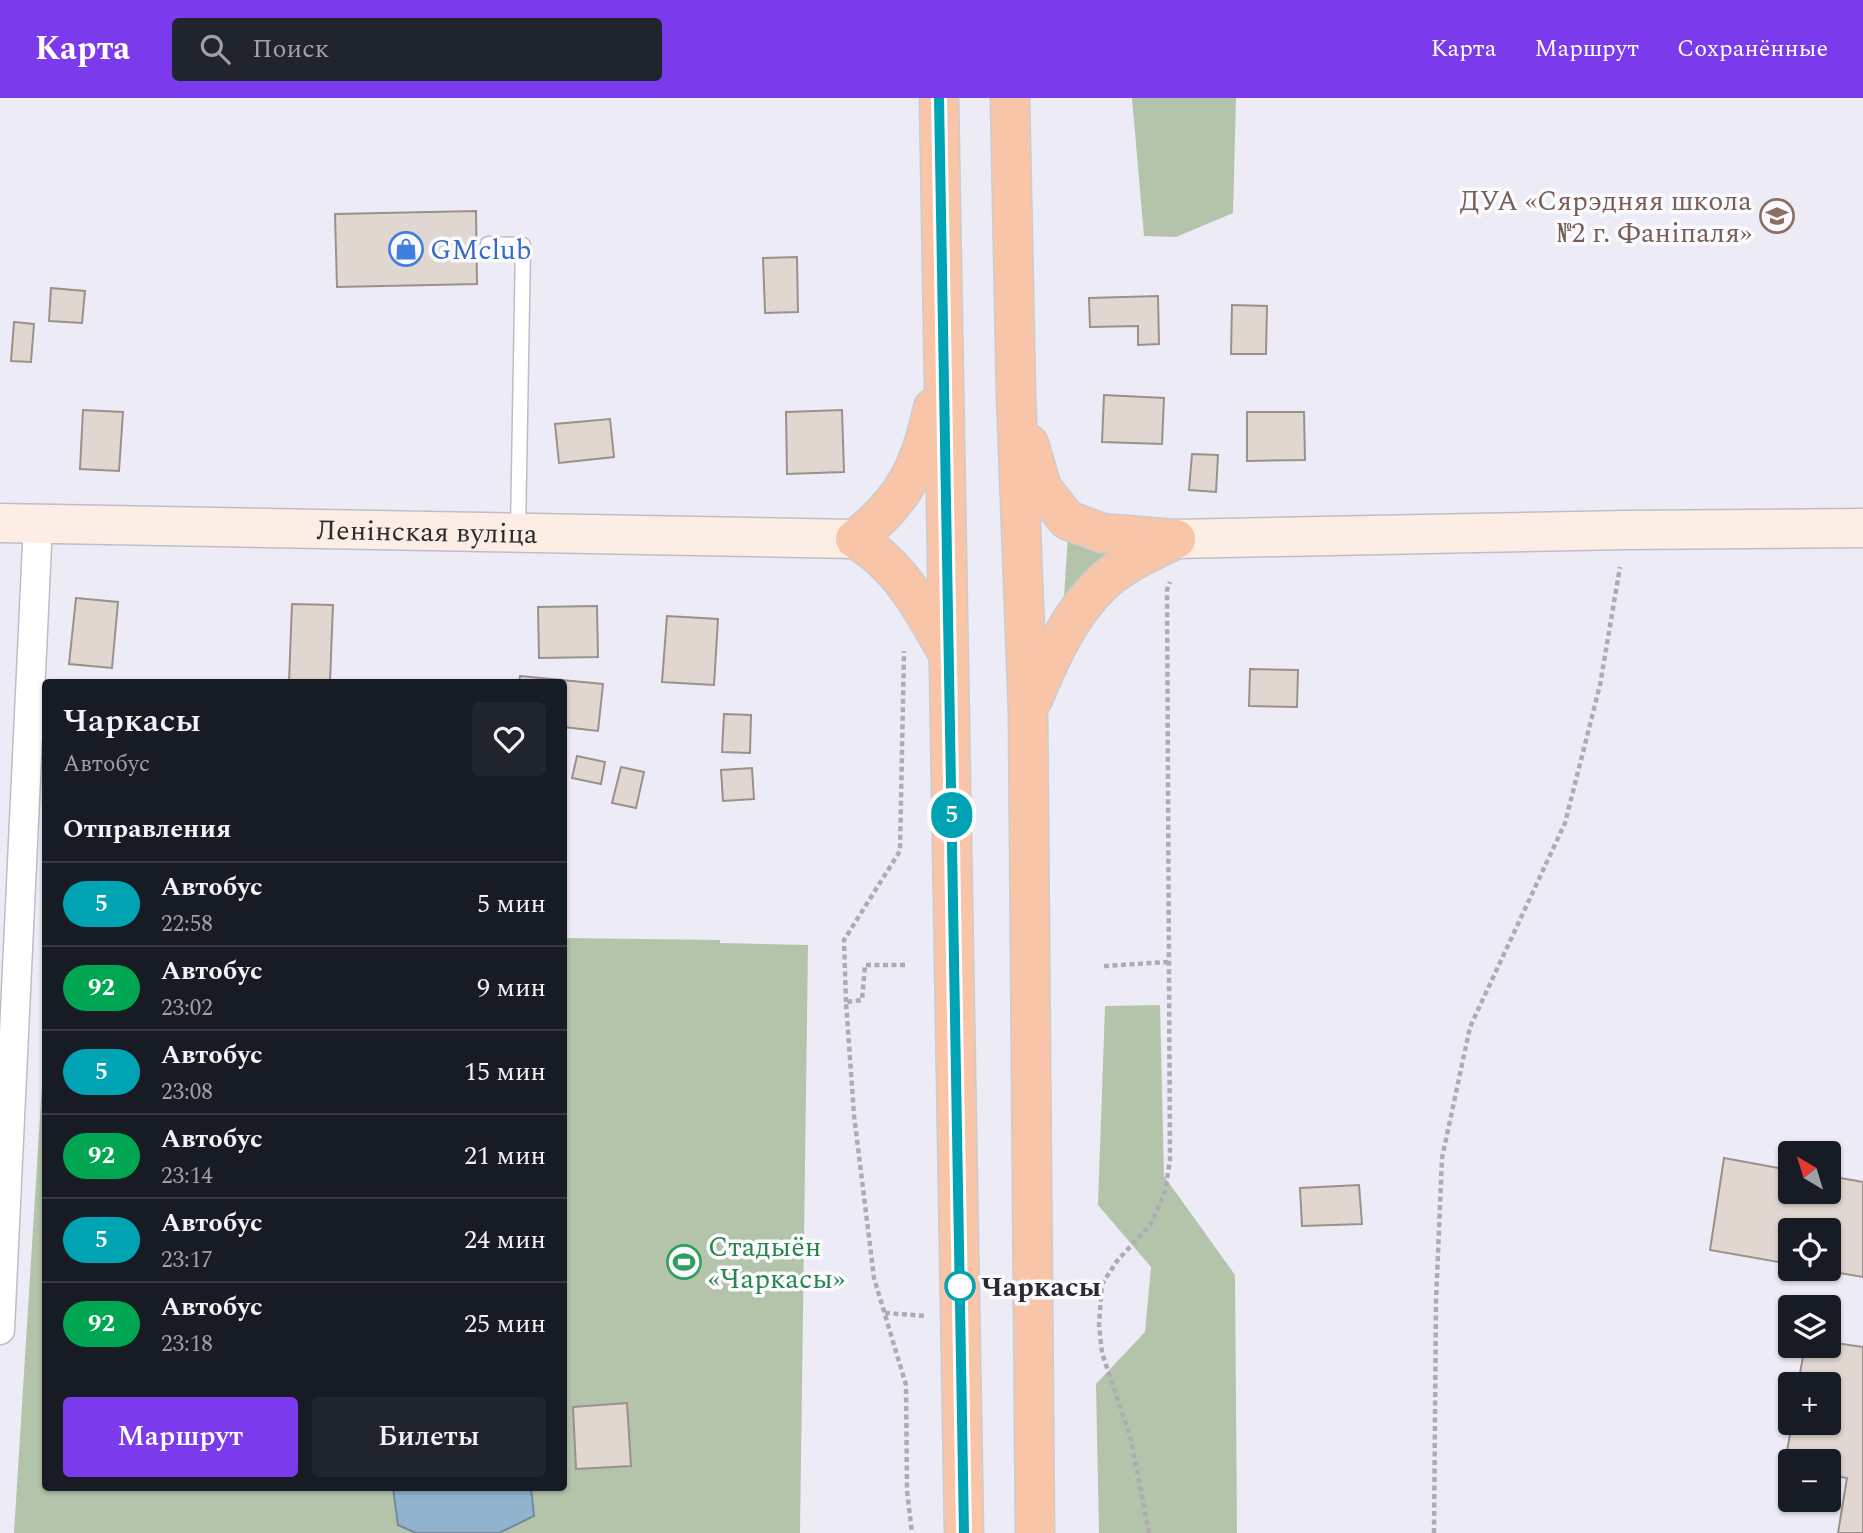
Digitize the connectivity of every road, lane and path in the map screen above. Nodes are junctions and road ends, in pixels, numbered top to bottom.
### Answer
1 (939, 98) edge
2 (1010, 98) edge
3 (488, 244) dead end
4 (944, 362) junction
5 (1016, 395) junction
6 (0, 523) edge
7 (38, 524) junction
8 (1863, 528) edge
9 (1627, 530) junction
10 (518, 534) junction
11 (855, 539) junction
12 (1174, 556) junction
13 (904, 639) dead end
14 (950, 657) junction
15 (1028, 712) junction
16 (1168, 962) junction
17 (905, 965) dead end
18 (1104, 965) dead end
19 (846, 1002) junction
20 (0, 1330) edge
21 (912, 1533) edge
22 (964, 1533) edge
23 (1035, 1533) edge
24 (1149, 1533) edge
25 (1434, 1533) edge

1 - 4 highway
2 - 5 highway
3 - 10 lane
4 - 11 highway
4 - 14 highway
5 - 12 highway
5 - 15 highway
6 - 7 street, Ленінская вуліца
7 - 10 street, Ленінская вуліца
7 - 20 street
8 - 9 street
9 - 12 street
9 - 25 path
10 - 11 street, Ленінская вуліца
11 - 14 highway
12 - 15 highway
12 - 16 path
13 - 19 path
14 - 22 highway
15 - 23 highway
16 - 18 path
16 - 24 path
17 - 19 path
19 - 21 path

